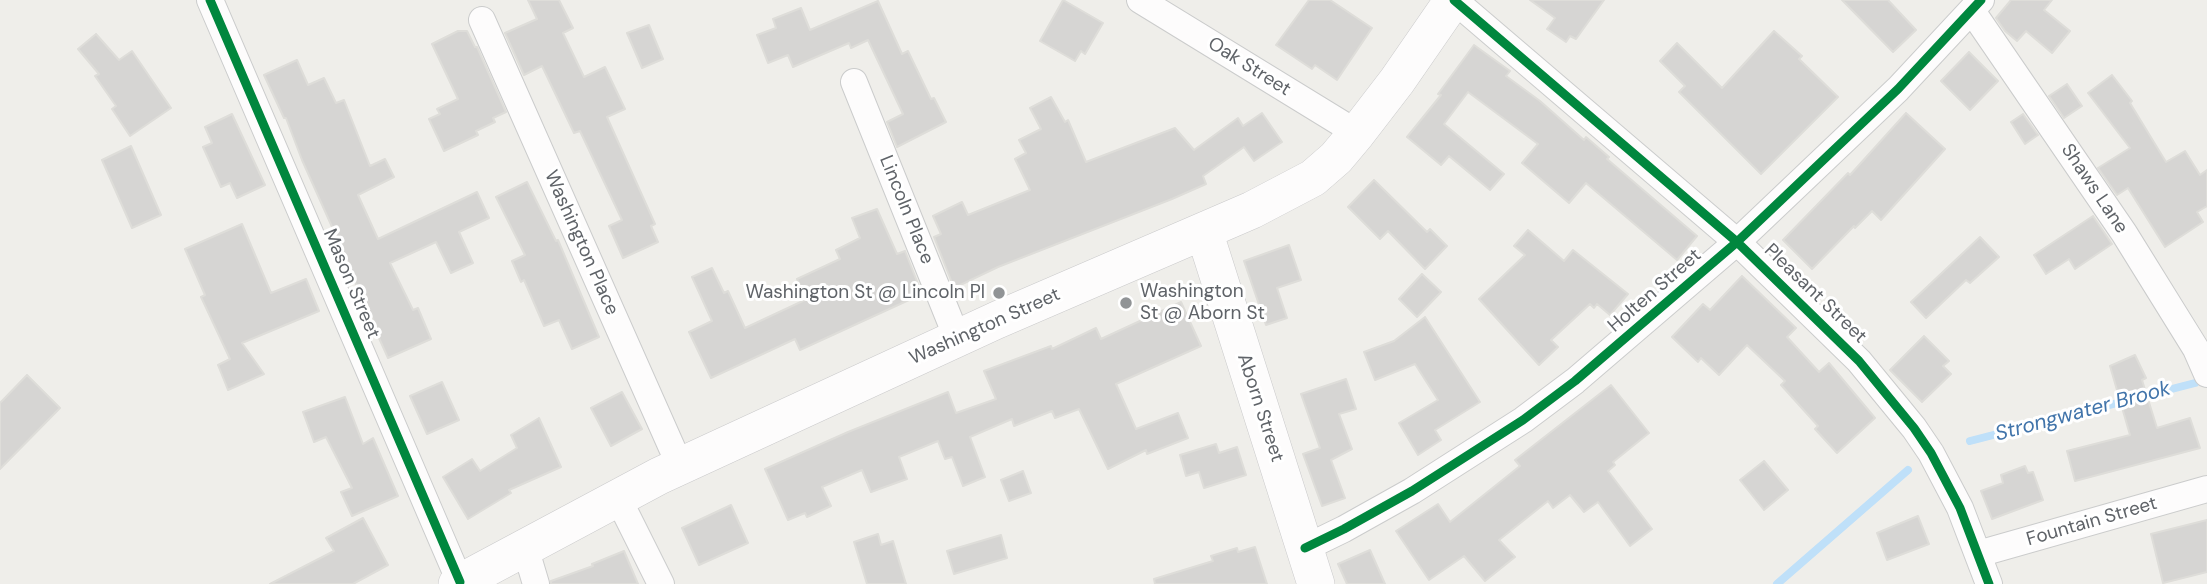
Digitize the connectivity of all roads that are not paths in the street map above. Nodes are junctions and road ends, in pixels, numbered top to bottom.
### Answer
1 (210, 0) edge
2 (1140, 0) edge
3 (1454, 0) edge
4 (1977, 5) edge
5 (482, 20) dead end
6 (855, 82) dead end
7 (1357, 133) junction
8 (1204, 231) junction
9 (1737, 242) junction
10 (957, 338) junction
11 (2207, 374) edge
12 (680, 466) junction
13 (2207, 489) edge
14 (617, 496) junction
15 (525, 547) junction
16 (1305, 548) junction
17 (1978, 554) junction
18 (458, 583) edge
19 (536, 584) edge
20 (661, 584) edge
21 (1316, 584) edge
22 (1989, 584) edge

1 - 18 street, Mason Street
2 - 7 street, Oak Street
3 - 7 main road, Washington Street
3 - 9 street, Pleasant Street
4 - 9 street, Holten Street
4 - 11 street, Shaws Lane
5 - 12 street, Washington Place
6 - 10 street, Lincoln Place
7 - 8 main road, Washington Street
8 - 10 main road, Washington Street
8 - 16 main road, Aborn Street
9 - 16 street, Holten Street
9 - 17 street, Pleasant Street
10 - 12 main road, Washington Street
12 - 14 main road, Washington Street
13 - 17 street, Fountain Street
14 - 15 main road, Washington Street
14 - 20 street
15 - 18 main road, Washington Street
15 - 19 street
16 - 21 main road, Aborn Street
17 - 22 street, Pleasant Street

